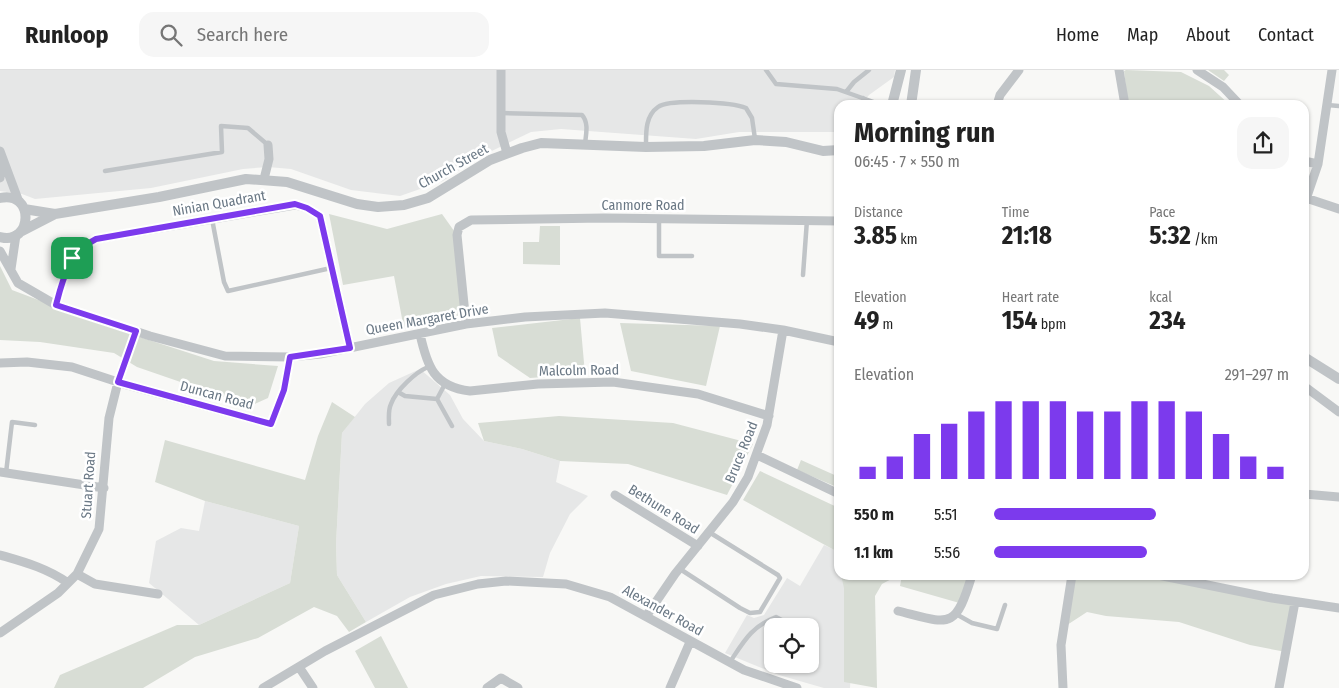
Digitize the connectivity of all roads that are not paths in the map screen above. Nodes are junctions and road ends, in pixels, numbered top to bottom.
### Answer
1 (501, 70) edge
2 (766, 70) edge
3 (869, 70) edge
4 (901, 70) edge
5 (916, 70) edge
6 (1019, 70) edge
7 (1120, 70) edge
8 (1197, 70) edge
9 (1332, 70) edge
10 (846, 92) junction
11 (863, 98) joint
12 (868, 100) edge
13 (893, 100) edge
14 (912, 100) edge
15 (999, 100) edge
16 (1124, 100) edge
17 (1235, 100) edge
18 (1327, 105) junction
19 (1339, 106) edge
20 (500, 113) junction
21 (755, 140) junction
22 (586, 144) junction
23 (268, 145) joint
24 (646, 147) junction
25 (834, 150) edge
26 (507, 153) junction
27 (0, 154) edge
28 (1309, 162) edge
29 (1318, 164) junction
30 (105, 171) dead end
31 (0, 178) edge
32 (264, 179) junction
33 (1309, 190) edge
34 (0, 198) edge
35 (1309, 202) edge
36 (22, 205) junction
37 (1339, 209) edge
38 (55, 214) junction
39 (212, 218) junction
40 (659, 219) junction
41 (807, 220) junction
42 (834, 221) edge
43 (19, 233) junction
44 (0, 237) edge
45 (0, 251) edge
46 (692, 256) dead end
47 (332, 268) junction
48 (10, 270) junction
49 (803, 275) dead end
50 (56, 305) junction
51 (466, 324) junction
52 (783, 330) junction
53 (136, 331) junction
54 (420, 334) junction
55 (834, 341) edge
56 (350, 348) junction
57 (290, 357) junction
58 (1309, 360) edge
59 (0, 363) edge
60 (428, 367) junction
61 (1339, 379) edge
62 (118, 382) junction
63 (445, 384) junction
64 (1309, 390) edge
65 (398, 392) junction
66 (438, 399) junction
67 (1339, 412) edge
68 (769, 416) junction
69 (389, 424) dead end
70 (35, 425) dead end
71 (452, 426) dead end
72 (757, 455) junction
73 (3, 472) edge
74 (104, 488) junction
75 (834, 492) edge
76 (1309, 494) edge
77 (615, 495) dead end
78 (1339, 497) edge
79 (710, 532) junction
80 (698, 546) junction
81 (0, 555) edge
82 (680, 569) junction
83 (77, 574) junction
84 (970, 580) edge
85 (1071, 580) edge
86 (1184, 580) edge
87 (68, 583) junction
88 (158, 594) dead end
89 (1296, 602) junction
90 (1005, 605) dead end
91 (1339, 608) edge
92 (898, 611) dead end
93 (956, 614) junction
94 (647, 616) junction
95 (764, 623) edge
96 (0, 633) edge
97 (690, 642) junction
98 (730, 662) junction
99 (299, 666) junction
100 (768, 684) edge
101 (263, 688) edge
102 (313, 688) edge
103 (487, 688) edge
104 (518, 688) edge
105 (670, 688) edge
106 (797, 688) edge
107 (1063, 688) edge
108 (1280, 688) edge

1 - 20 street
2 - 10 lane
3 - 10 lane
4 - 13 street
5 - 14 street
6 - 15 street
7 - 16 street
8 - 17 street
9 - 18 street
10 - 11 lane
11 - 12 lane
18 - 19 lane
18 - 29 street
20 - 22 lane
20 - 26 street
21 - 24 street, Church Street
21 - 24 lane
21 - 25 street, Church Street
22 - 24 street, Church Street
22 - 26 street, Church Street
23 - 30 lane
23 - 32 street
26 - 32 street, Church Street
27 - 31 street
27 - 36 street
28 - 29 street
29 - 33 street
32 - 38 street, Church Street
34 - 36 street, Church Street
35 - 37 street
36 - 38 street, Church Street
36 - 43 street
38 - 43 street, Church Street
39 - 47 street, Ninian Quadrant
39 - 47 lane
39 - 50 street, Ninian Quadrant
40 - 41 street, Canmore Road
40 - 46 lane
40 - 51 street, Canmore Road
41 - 42 street, Canmore Road
41 - 49 lane
43 - 44 street
43 - 48 street
45 - 48 street, Queen Margaret Drive
47 - 56 street, Ninian Quadrant
48 - 50 street, Queen Margaret Drive
50 - 53 street, Queen Margaret Drive
51 - 52 street, Queen Margaret Drive
51 - 54 street, Queen Margaret Drive
52 - 55 street, Queen Margaret Drive
52 - 68 street, Bruce Road
53 - 57 street, Queen Margaret Drive
53 - 62 street, Stuart Road
54 - 56 street, Queen Margaret Drive
54 - 60 street
56 - 57 street, Queen Margaret Drive
57 - 62 street, Duncan Road
58 - 61 street
59 - 62 street
60 - 63 street, Malcolm Road
60 - 65 lane
62 - 74 street, Stuart Road
63 - 66 lane
63 - 68 street, Malcolm Road
64 - 67 street
65 - 66 lane
65 - 69 lane
66 - 71 lane
68 - 72 street, Bruce Road
70 - 73 lane
72 - 75 street
72 - 79 street, Bruce Road
73 - 74 street
74 - 83 street, Stuart Road
76 - 78 street
77 - 80 street, Bethune Road
79 - 80 street, Bruce Road
79 - 82 lane
80 - 82 street, Bruce Road
81 - 87 street
82 - 94 street, Bruce Road
83 - 87 street, Stuart Road
83 - 88 street
84 - 93 street
85 - 107 street
86 - 89 street
87 - 96 street, Stuart Road
89 - 91 street
89 - 108 street
90 - 93 lane
92 - 93 street
94 - 97 street, Alexander Road
94 - 99 street, Alexander Road
95 - 98 lane
97 - 98 street, Alexander Road
97 - 105 street
98 - 100 street, Alexander Road
99 - 101 street, Alexander Road
99 - 102 street
100 - 106 street, Alexander Road
103 - 104 street

